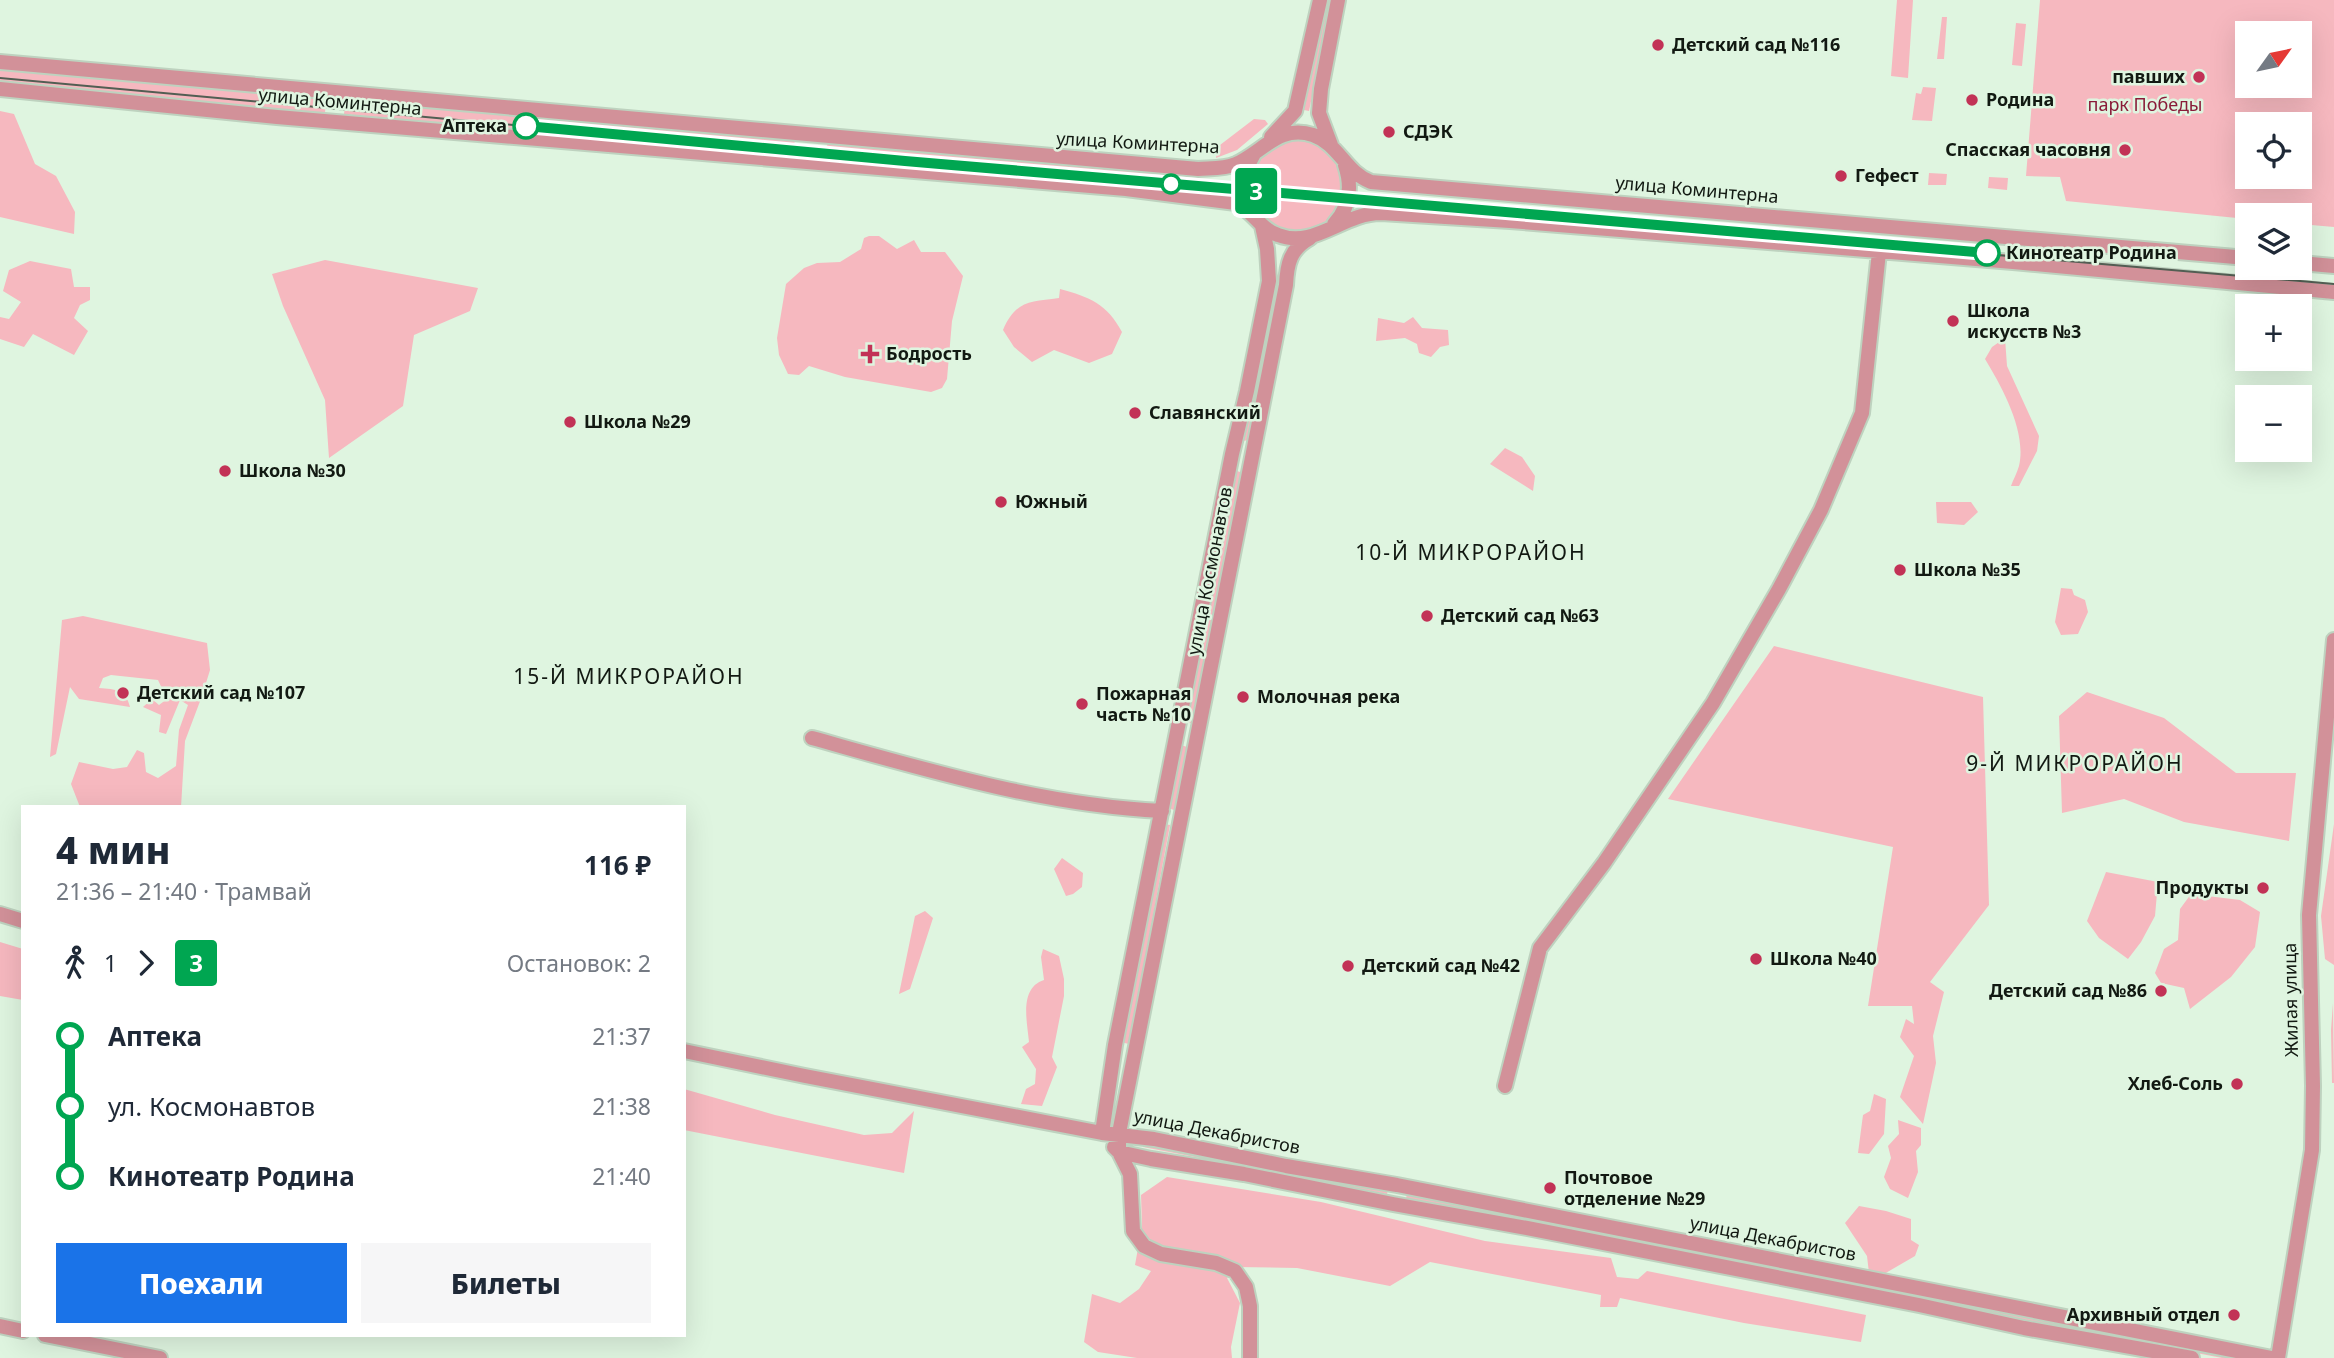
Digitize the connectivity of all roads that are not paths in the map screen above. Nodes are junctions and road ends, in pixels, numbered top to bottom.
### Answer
1 (1320, 0) edge
2 (1338, 0) edge
3 (0, 62) edge
4 (0, 89) edge
5 (1263, 145) junction
6 (1332, 146) junction
7 (1345, 164) junction
8 (1250, 212) junction
9 (1262, 226) junction
10 (1320, 233) junction
11 (1879, 252) junction
12 (2235, 257) edge
13 (2312, 264) edge
14 (2334, 266) edge
15 (2334, 292) edge
16 (1231, 454) junction
17 (1252, 458) junction
18 (2334, 640) edge
19 (812, 738) dead end
20 (1162, 811) junction
21 (0, 914) edge
22 (21, 920) edge
23 (1115, 1045) junction
24 (1134, 1049) junction
25 (686, 1051) edge
26 (1505, 1086) dead end
27 (1102, 1133) junction
28 (1119, 1133) junction
29 (1119, 1152) junction
30 (1397, 1185) junction
31 (1393, 1204) junction
32 (1870, 1278) junction
33 (1867, 1294) junction
34 (0, 1326) edge
35 (21, 1331) edge
36 (55, 1337) edge
37 (160, 1358) edge
38 (1250, 1358) edge
39 (2192, 1358) edge
40 (2272, 1358) edge
41 (2278, 1358) edge

1 - 5 street
2 - 6 street
3 - 5 street, улица Коминтерна
4 - 8 street, улица Коминтерна
5 - 6 street, улица Коминтерна
5 - 8 street
6 - 7 street, улица Коминтерна
7 - 10 street, улица Космонавтов
7 - 12 street, улица Коминтерна
8 - 9 street, улица Коминтерна
9 - 10 street, улица Коминтерна
9 - 16 street, улица Космонавтов
10 - 11 street, улица Коминтерна
10 - 17 street, улица Космонавтов
11 - 15 street, улица Коминтерна
11 - 26 street
13 - 14 street
16 - 17 street
16 - 20 street, улица Космонавтов
17 - 24 street, улица Космонавтов
18 - 41 street, Жилая улица
19 - 20 street
20 - 23 street, улица Космонавтов
21 - 22 street
23 - 24 street
23 - 27 street, улица Космонавтов
24 - 28 street, улица Космонавтов
25 - 27 street, улица Декабристов
27 - 28 street, улица Декабристов
27 - 29 street
28 - 29 street, улица Космонавтов
28 - 30 street, улица Декабристов
29 - 31 street, улица Декабристов
29 - 38 street
30 - 31 street
30 - 32 street, улица Декабристов
31 - 33 street, улица Декабристов
32 - 33 street
32 - 40 street, улица Декабристов
33 - 39 street, улица Декабристов
34 - 35 street
36 - 37 street

